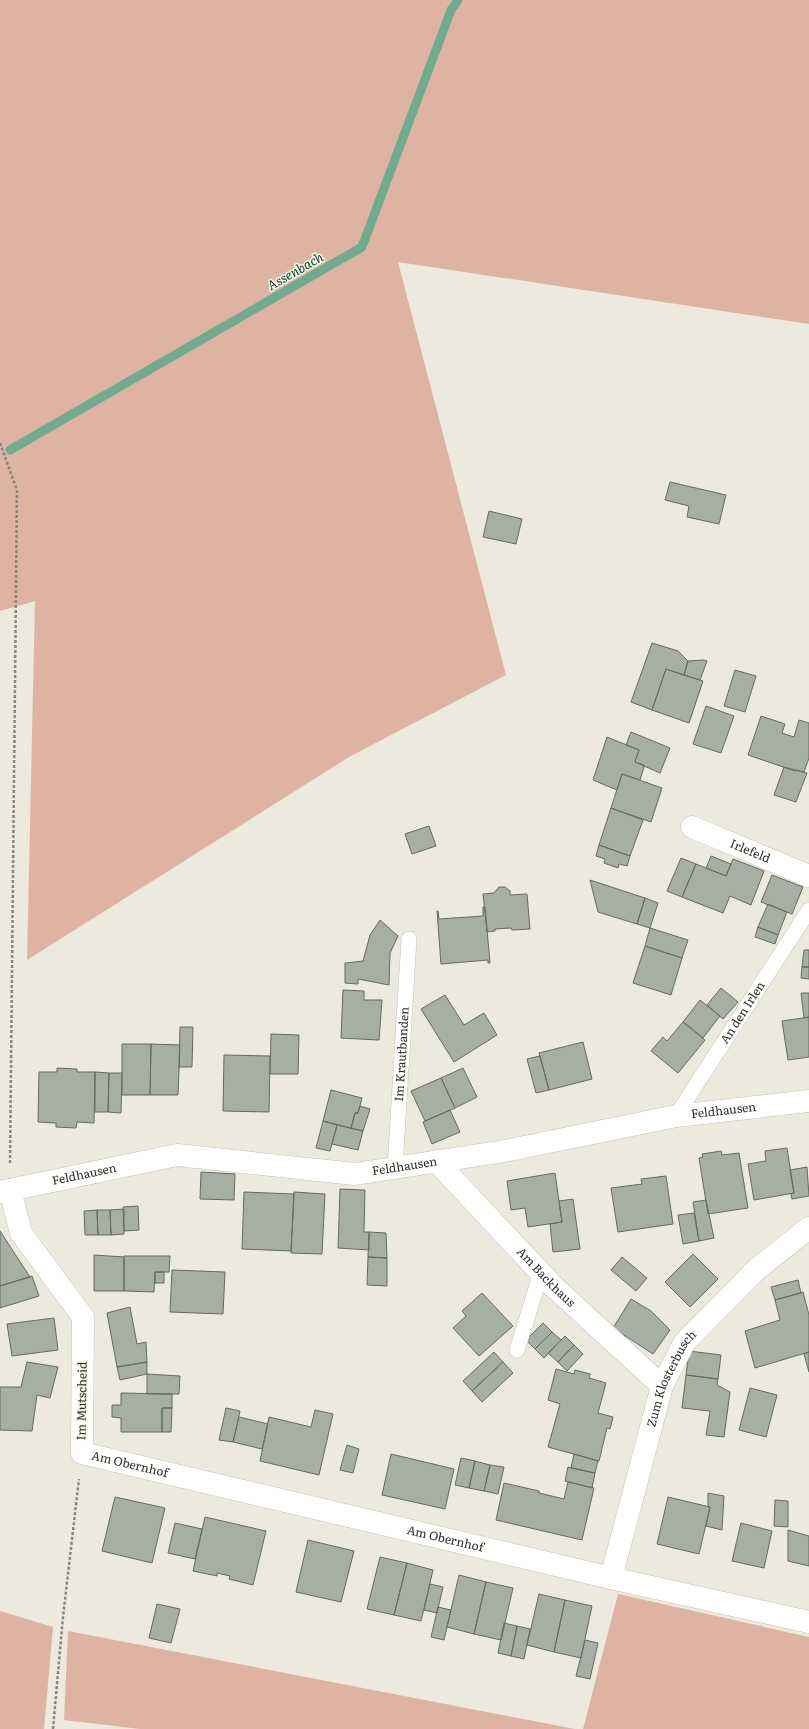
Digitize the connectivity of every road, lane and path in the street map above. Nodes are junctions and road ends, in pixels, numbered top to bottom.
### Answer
1 (0, 443) edge
2 (692, 827) dead end
3 (809, 876) edge
4 (809, 910) edge
5 (408, 940) dead end
6 (809, 1101) edge
7 (676, 1116) junction
8 (436, 1162) junction
9 (395, 1168) junction
10 (5, 1191) edge
11 (809, 1228) edge
12 (541, 1273) junction
13 (517, 1350) dead end
14 (662, 1386) junction
15 (82, 1453) junction
16 (611, 1578) junction
17 (809, 1622) edge
18 (53, 1729) edge

1 - 10 path
2 - 3 street, Irlefeld
4 - 7 lane, An den Irlen
5 - 9 lane, Im Krautbanden
6 - 7 street, Feldhausen
7 - 8 street, Feldhausen
8 - 9 street, Feldhausen
8 - 12 street, Am Backhaus
9 - 10 street, Feldhausen
10 - 15 street, Im Mutscheid
11 - 14 street, Zum Klosterbusch
12 - 13 lane
12 - 14 street, Am Backhaus
14 - 16 street, Zum Klosterbusch
15 - 16 street, Am Obernhof
15 - 18 path, Im Mutscheid
16 - 17 street, Am Obernhof

